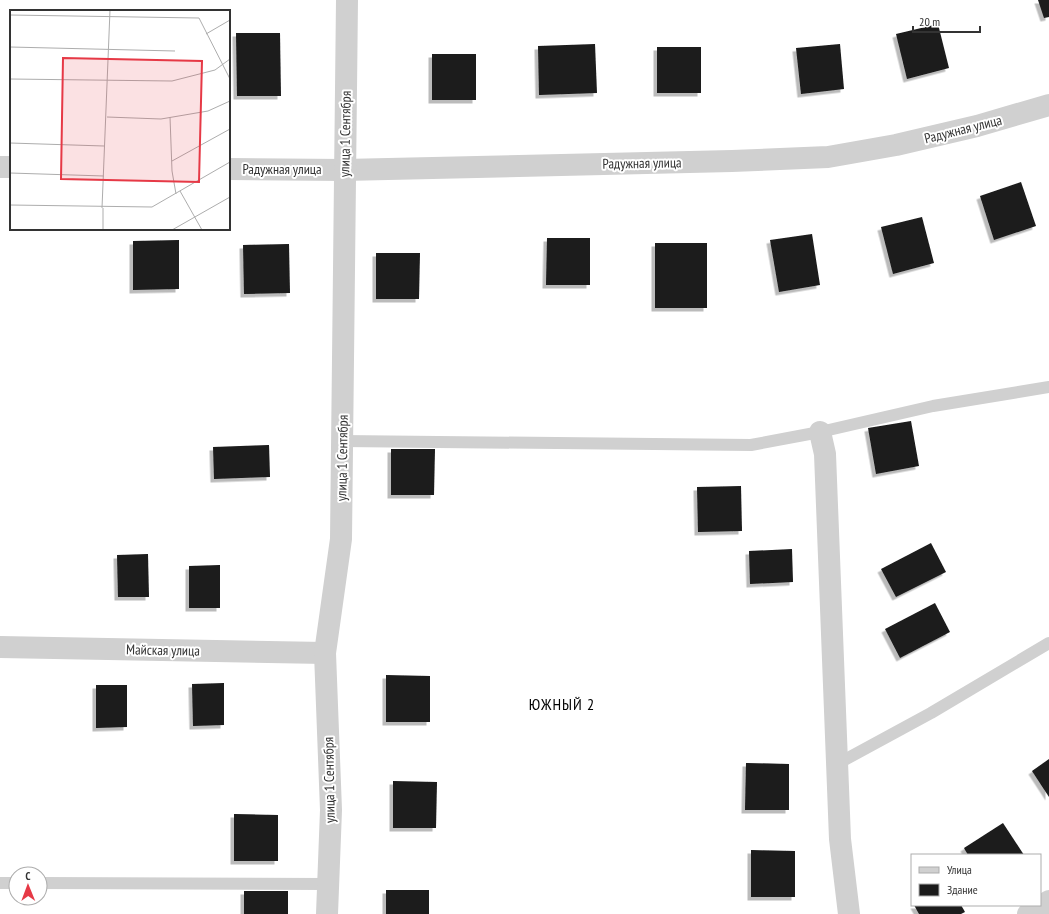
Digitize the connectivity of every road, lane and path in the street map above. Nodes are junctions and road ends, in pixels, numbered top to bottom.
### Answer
1 (347, 0) edge
2 (1049, 105) edge
3 (230, 169) edge
4 (344, 170) junction
5 (1049, 387) edge
6 (820, 432) junction
7 (342, 441) junction
8 (1049, 643) edge
9 (0, 647) edge
10 (325, 653) junction
11 (837, 764) junction
12 (48, 883) edge
13 (328, 884) junction
14 (1041, 906) edge
15 (327, 914) edge
16 (849, 914) edge
17 (1028, 914) edge

1 - 4 street, улица 1 Сентября
2 - 4 street, Радужная улица
3 - 4 street, Радужная улица
4 - 7 street, улица 1 Сентября
5 - 6 lane
6 - 7 lane
6 - 11 street
7 - 10 street, улица 1 Сентября
8 - 11 lane
9 - 10 street, Майская улица
10 - 13 street, улица 1 Сентября
11 - 16 street
12 - 13 lane
13 - 15 street, улица 1 Сентября
14 - 17 street

